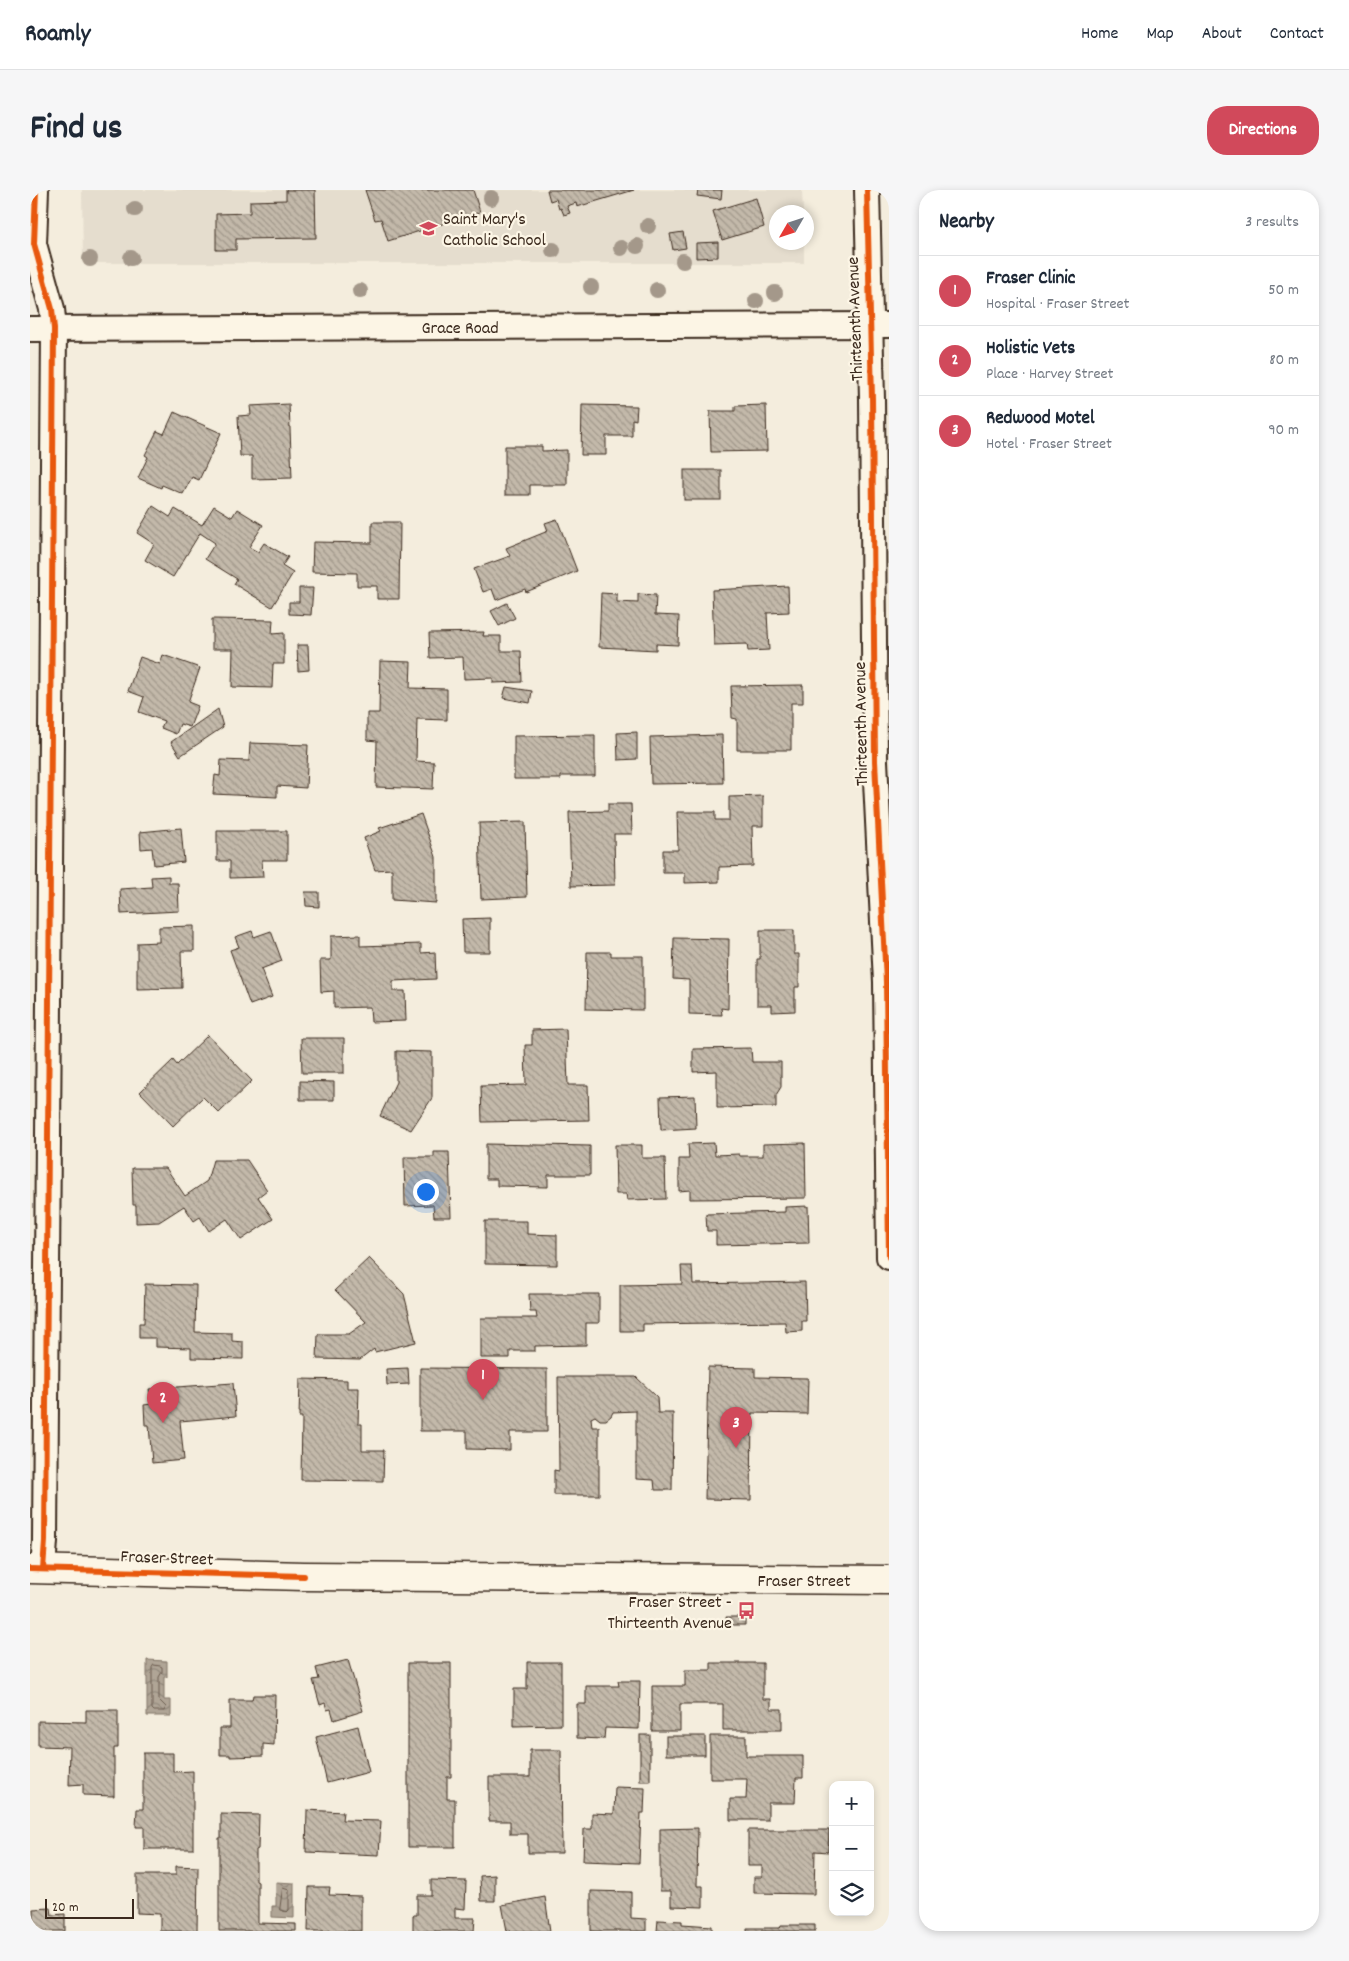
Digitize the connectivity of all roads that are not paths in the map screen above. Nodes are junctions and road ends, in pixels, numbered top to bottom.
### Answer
1 (36, 190) edge
2 (867, 190) edge
3 (879, 325) edge
4 (30, 329) edge
5 (54, 329) junction
6 (889, 1257) edge
7 (37, 1569) edge
8 (889, 1580) edge

1 - 5 street
2 - 3 street, Thirteenth Avenue
3 - 5 street, Grace Road
3 - 6 street, Thirteenth Avenue
4 - 5 street, Grace Road
5 - 7 street
7 - 8 main road, Fraser Street

